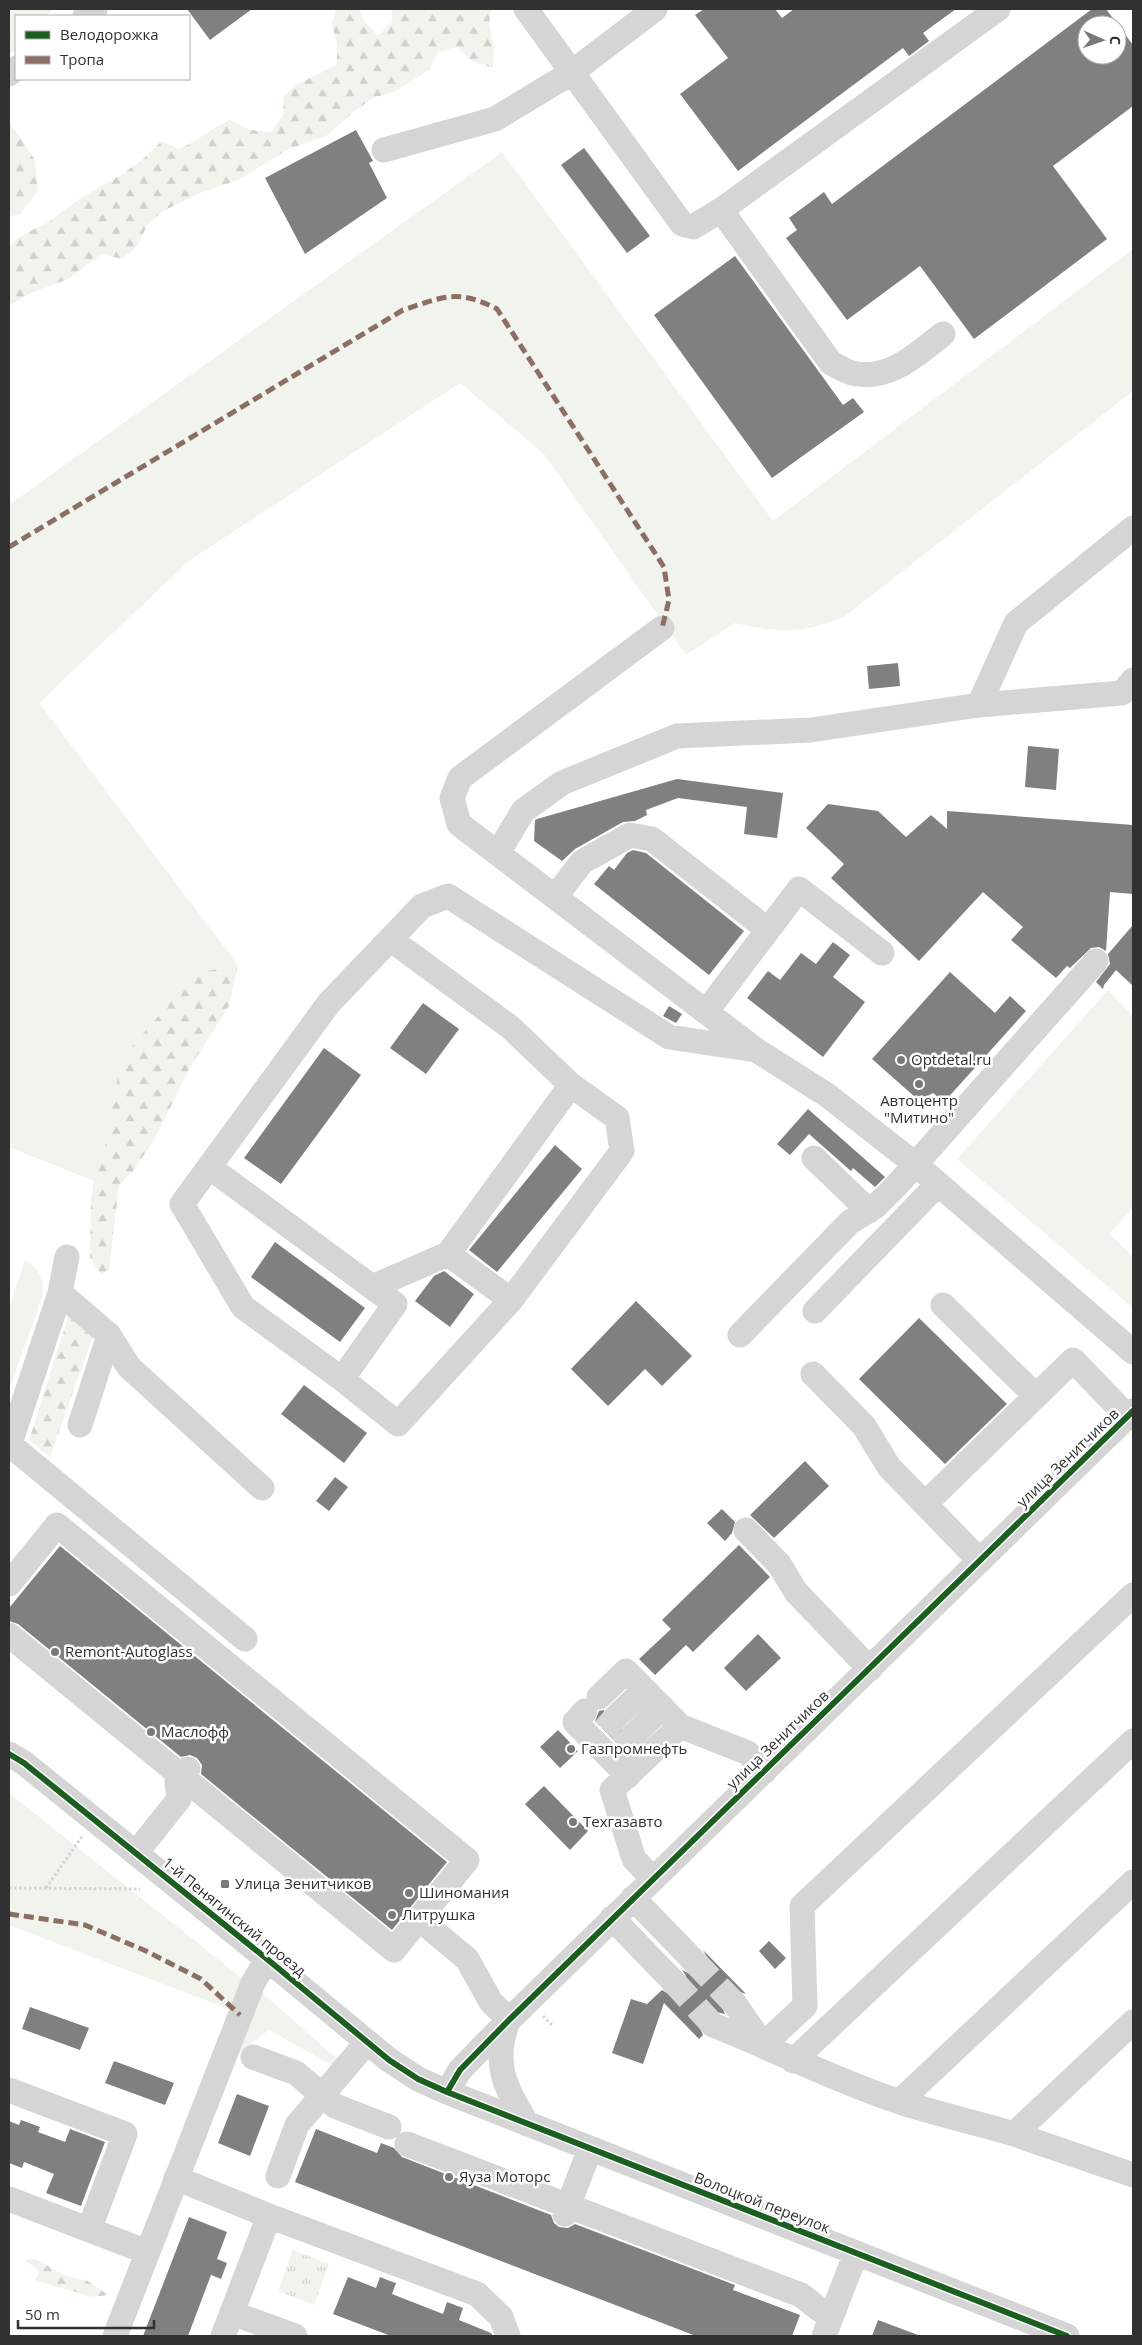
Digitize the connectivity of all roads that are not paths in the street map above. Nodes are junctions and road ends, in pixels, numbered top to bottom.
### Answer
1 (526, 9) edge
2 (656, 9) edge
3 (998, 9) edge
4 (571, 72) junction
5 (384, 150) dead end
6 (721, 210) junction
7 (943, 334) dead end
8 (1133, 528) edge
9 (662, 628) dead end
10 (1133, 680) edge
11 (979, 705) junction
12 (498, 853) junction
13 (555, 897) junction
14 (768, 930) junction
15 (390, 940) junction
16 (882, 953) dead end
17 (1096, 961) dead end
18 (706, 1012) junction
19 (756, 1050) junction
20 (572, 1085) junction
21 (814, 1158) dead end
22 (915, 1164) junction
23 (209, 1167) junction
24 (938, 1184) junction
25 (869, 1211) junction
26 (448, 1254) junction
27 (67, 1257) dead end
28 (372, 1287) junction
29 (60, 1293) junction
30 (511, 1300) junction
31 (943, 1305) dead end
32 (815, 1311) dead end
33 (109, 1334) junction
34 (740, 1335) dead end
35 (1133, 1352) edge
36 (813, 1374) dead end
37 (342, 1379) junction
38 (1036, 1396) junction
39 (1130, 1414) edge
40 (80, 1425) dead end
41 (9, 1445) edge
42 (262, 1488) dead end
43 (925, 1504) junction
44 (746, 1530) dead end
45 (980, 1561) junction
46 (9, 1584) edge
47 (1133, 1595) edge
48 (9, 1635) edge
49 (244, 1639) dead end
50 (870, 1669) junction
51 (644, 1690) junction
52 (662, 1707) junction
53 (680, 1726) junction
54 (605, 1729) junction
55 (1133, 1741) edge
56 (622, 1747) junction
57 (9, 1754) edge
58 (764, 1772) junction
59 (628, 1776) junction
60 (191, 1784) junction
61 (136, 1853) junction
62 (652, 1879) junction
63 (1133, 1882) edge
64 (633, 1898) junction
65 (612, 1918) junction
66 (419, 1919) junction
67 (267, 1959) junction
68 (693, 1960) tunnel mouth
69 (672, 1980) tunnel mouth
70 (735, 2004) tunnel mouth
71 (508, 2020) junction
72 (1133, 2022) edge
73 (713, 2025) tunnel mouth
74 (367, 2042) junction
75 (763, 2045) junction
76 (253, 2057) dead end
77 (793, 2061) junction
78 (9, 2090) edge
79 (447, 2092) junction
80 (322, 2095) junction
81 (900, 2102) junction
82 (527, 2124) junction
83 (389, 2127) dead end
84 (1014, 2134) junction
85 (407, 2144) dead end
86 (590, 2149) junction
87 (1133, 2175) edge
88 (278, 2176) dead end
89 (176, 2178) junction
90 (9, 2199) edge
91 (566, 2210) junction
92 (269, 2216) junction
93 (89, 2230) junction
94 (147, 2252) junction
95 (856, 2254) junction
96 (232, 2312) junction
97 (828, 2326) edge
98 (115, 2336) edge
99 (223, 2336) edge
100 (296, 2336) edge
101 (508, 2336) edge
102 (1067, 2336) edge

1 - 4 street
2 - 4 street
3 - 6 street
4 - 5 street
4 - 6 street
6 - 7 street
8 - 11 street
9 - 12 street
10 - 11 street
11 - 12 street
12 - 13 street
13 - 14 street
13 - 18 street
14 - 16 street
14 - 18 street
15 - 19 street
15 - 20 street
15 - 23 street
17 - 22 street
18 - 19 street
19 - 22 street
20 - 26 street
20 - 30 street
21 - 25 street
22 - 24 street
22 - 25 street
23 - 28 street
23 - 37 street
24 - 32 street
24 - 35 street
25 - 34 street
26 - 28 street
26 - 30 street
27 - 29 street
28 - 37 street
29 - 33 street
29 - 41 street
30 - 37 street
31 - 38 street
33 - 40 street
33 - 42 street
36 - 43 street
38 - 39 street
38 - 43 street
39 - 45 street, улица Зенитчиков
41 - 49 street
43 - 45 street
44 - 50 street
45 - 50 street, улица Зенитчиков
46 - 66 street
47 - 75 street
48 - 60 street
50 - 58 street, улица Зенитчиков
51 - 52 street
51 - 54 street
51 - 54 street
52 - 53 street
52 - 56 street
53 - 58 street
53 - 59 street
54 - 56 street
55 - 77 street
56 - 59 street
57 - 61 street, 1-й Пенягинский проезд
58 - 62 street, улица Зенитчиков
59 - 62 street
60 - 61 street
60 - 66 street
61 - 67 street, 1-й Пенягинский проезд
62 - 64 street, улица Зенитчиков
63 - 81 street
64 - 65 street, улица Зенитчиков
64 - 68 street
65 - 69 street
65 - 71 street, улица Зенитчиков
66 - 71 street
67 - 74 street, 1-й Пенягинский проезд
67 - 89 street
70 - 75 street
71 - 79 street, улица Зенитчиков
71 - 82 street
72 - 84 street
73 - 75 street
74 - 79 street, 1-й Пенягинский проезд
74 - 80 street
75 - 77 street
76 - 80 street
77 - 81 street
78 - 93 street
79 - 82 street, Волоцкой переулок
80 - 83 street
80 - 88 street
81 - 84 street
82 - 86 street, Волоцкой переулок
84 - 87 street
85 - 91 street
86 - 91 street
86 - 95 street, Волоцкой переулок
89 - 92 street
89 - 94 street
90 - 93 street
91 - 97 street
92 - 96 street
92 - 101 street
93 - 94 street
94 - 98 street
95 - 97 street
95 - 102 street, Волоцкой переулок
96 - 99 street
96 - 100 street

